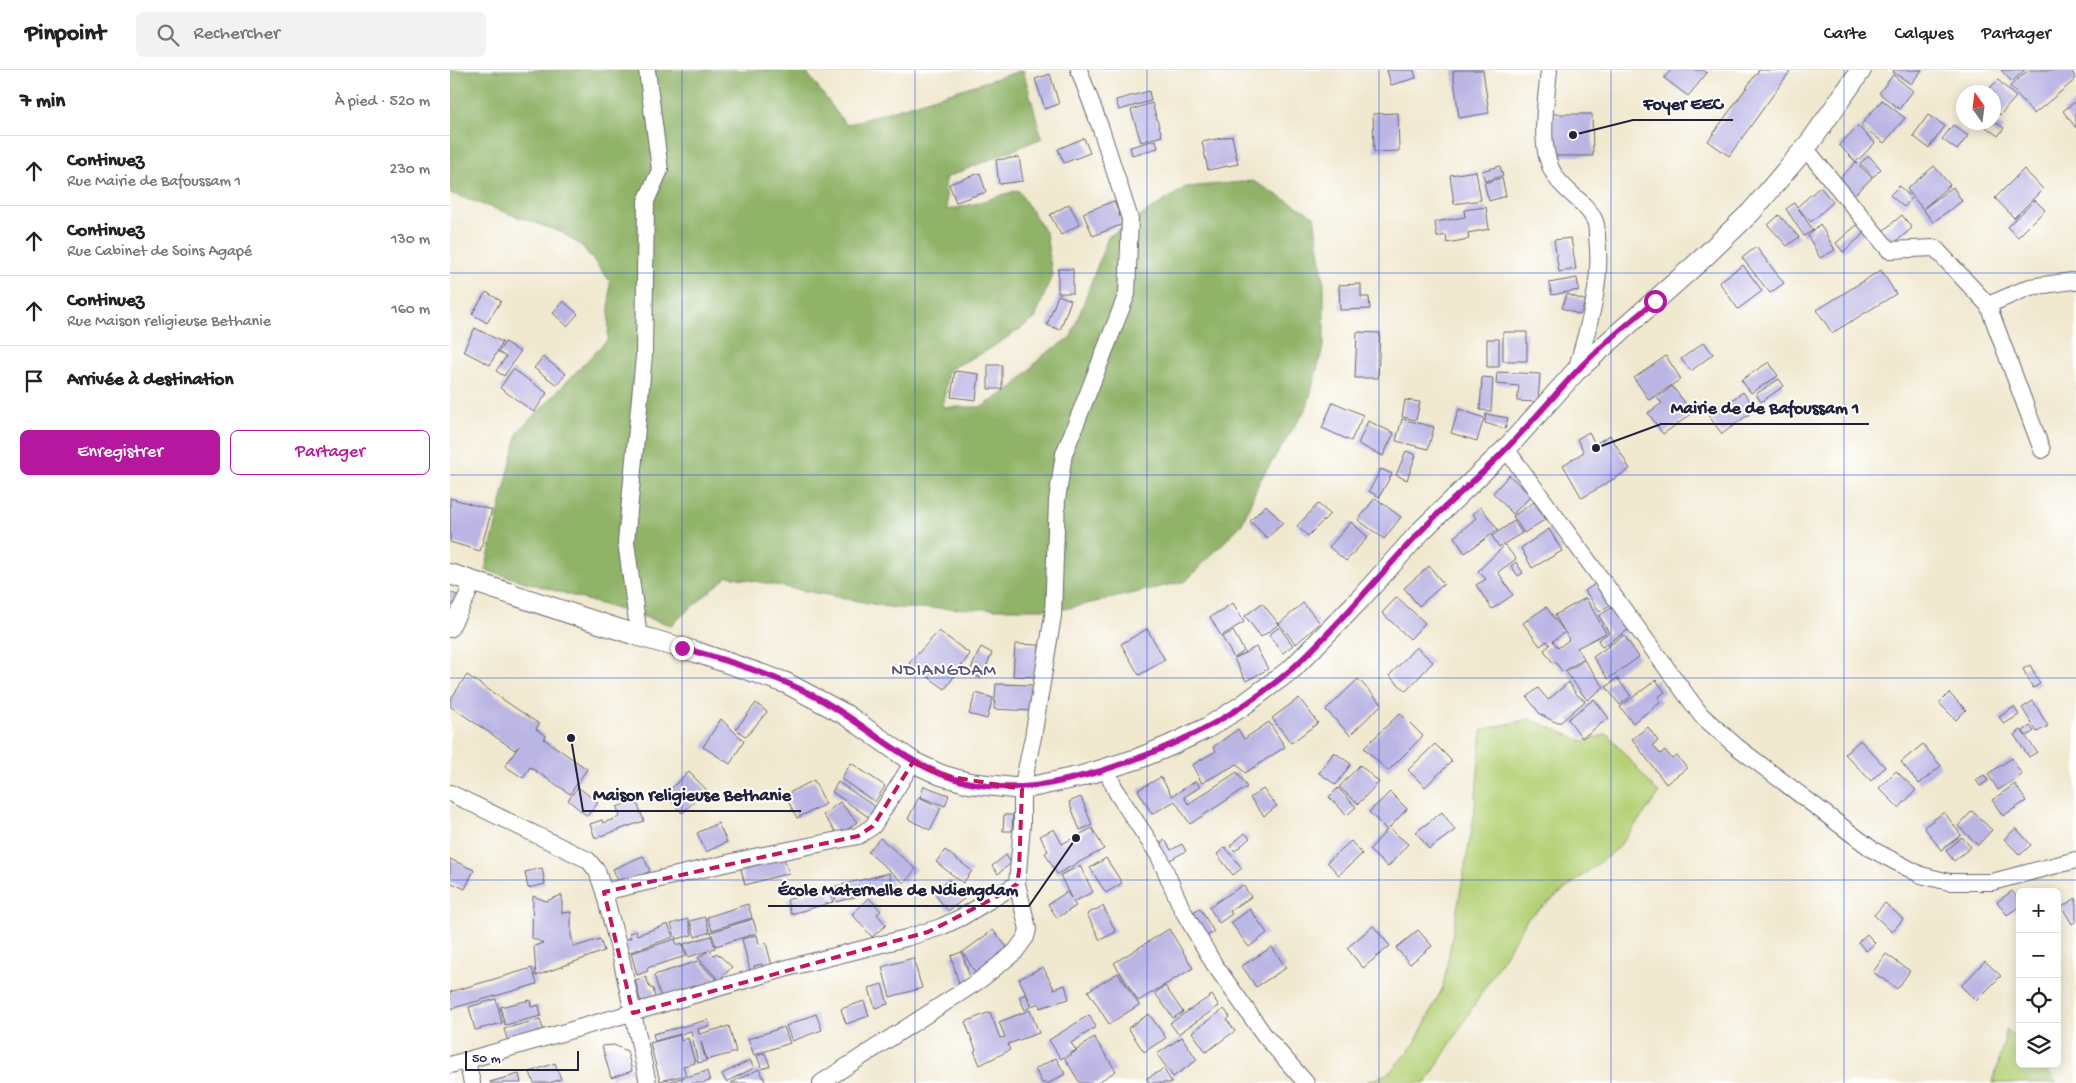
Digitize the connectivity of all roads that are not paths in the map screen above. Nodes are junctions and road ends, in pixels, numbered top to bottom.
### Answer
1 (648, 70) edge
2 (1079, 70) edge
3 (1549, 70) edge
4 (1861, 70) edge
5 (1805, 148) junction
6 (2076, 282) edge
7 (1988, 305) junction
8 (1576, 371) junction
9 (1506, 449) junction
10 (2042, 450) dead end
11 (450, 574) edge
12 (472, 580) junction
13 (450, 629) edge
14 (638, 636) junction
15 (913, 762) junction
16 (1106, 769) junction
17 (1022, 789) junction
18 (450, 793) edge
19 (2076, 860) edge
20 (1017, 884) junction
21 (604, 892) junction
22 (633, 1013) junction
23 (467, 1060) junction
24 (450, 1065) edge
25 (472, 1083) edge
26 (648, 1083) edge
27 (821, 1083) edge
28 (1306, 1083) edge

1 - 14 street
2 - 17 street
3 - 8 street
4 - 5 street
5 - 7 street
5 - 8 street
6 - 7 street
7 - 10 street
8 - 9 street
9 - 16 street
9 - 19 street
11 - 12 street
12 - 13 street
12 - 14 street
14 - 15 street
15 - 17 street
15 - 21 street
16 - 17 street
16 - 28 street
17 - 20 street
18 - 21 street
20 - 22 street
20 - 27 street
21 - 22 street
22 - 23 street
22 - 26 street
23 - 24 street
23 - 25 street

